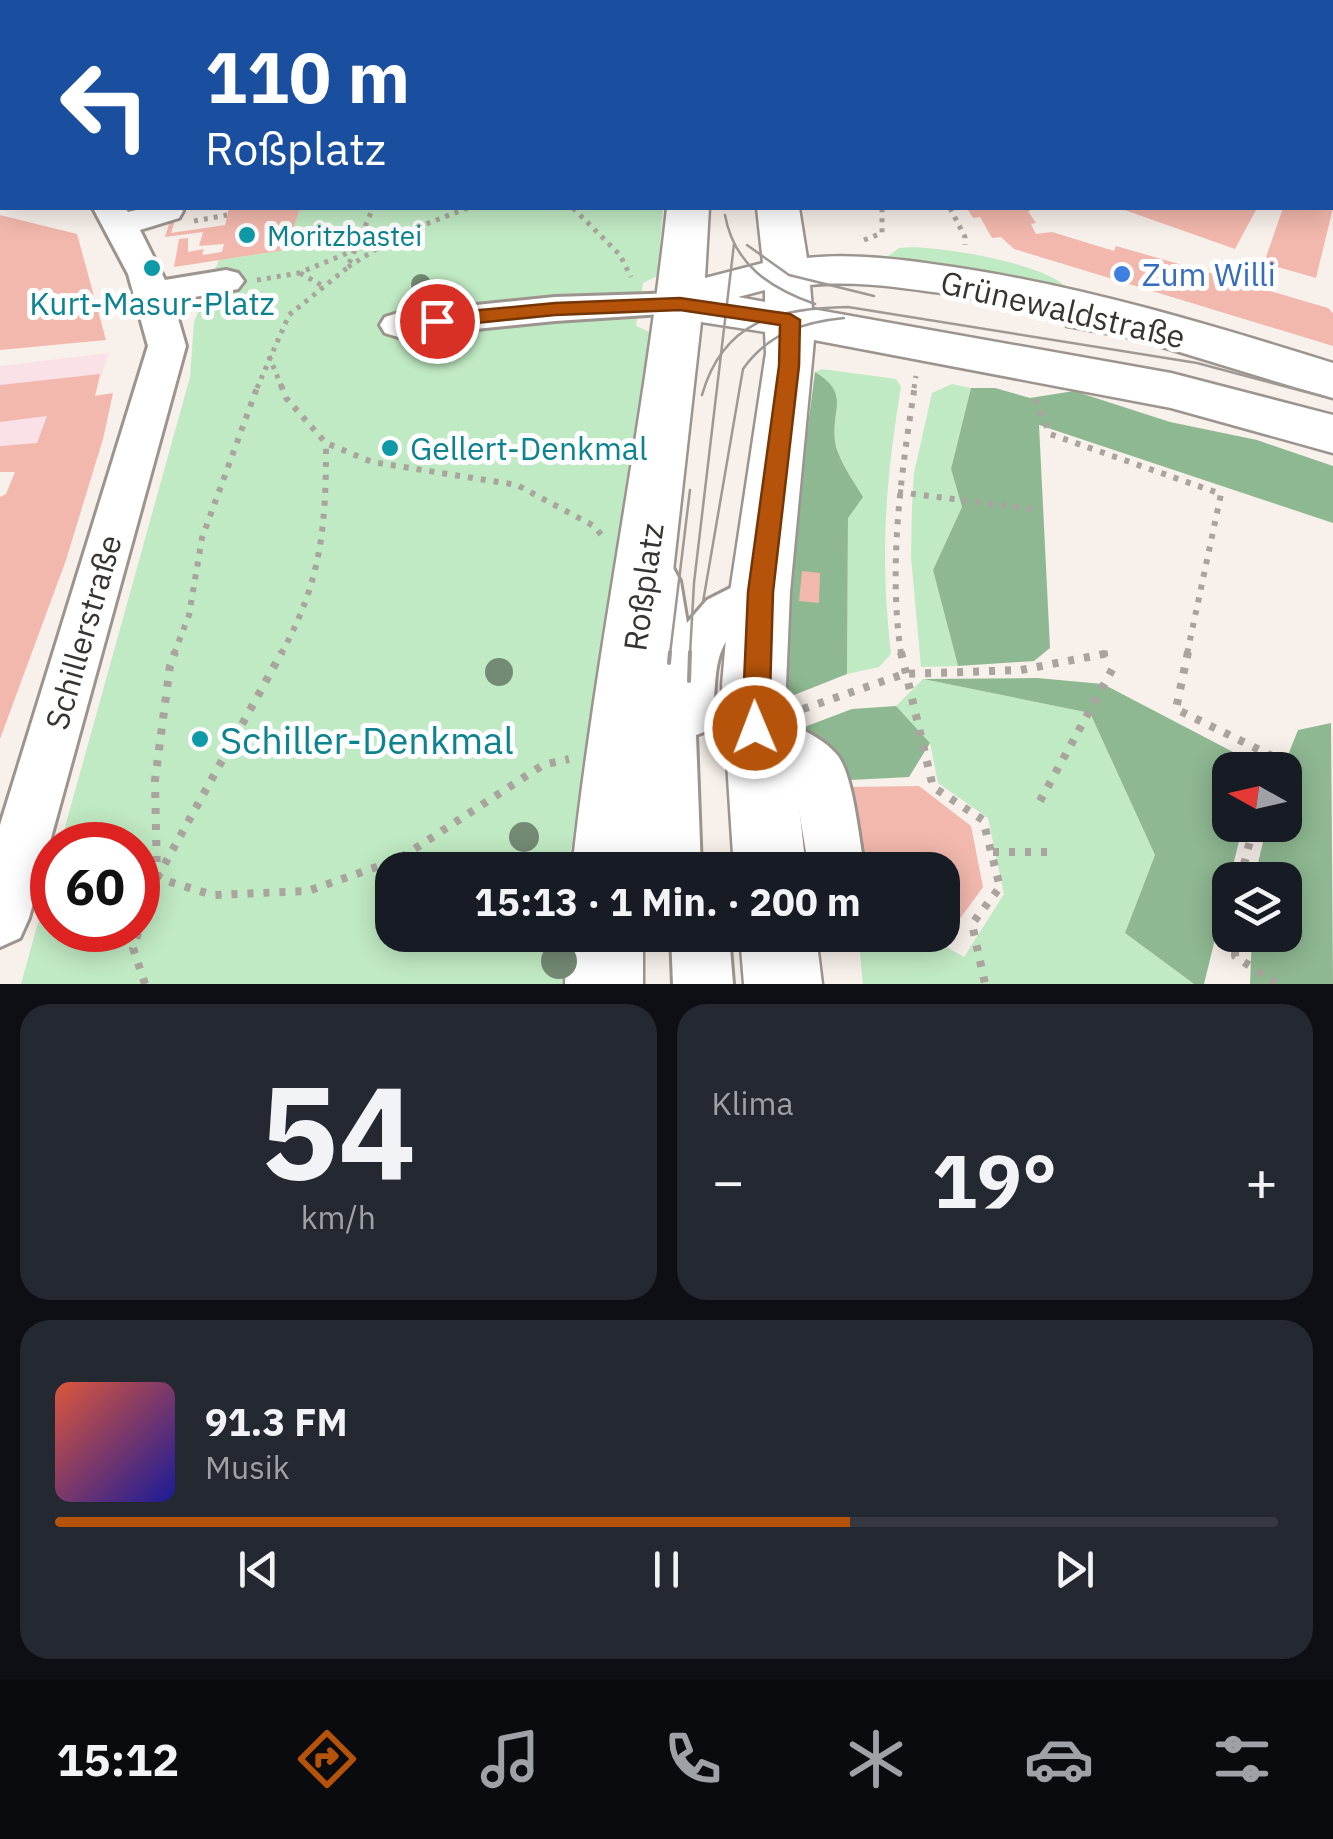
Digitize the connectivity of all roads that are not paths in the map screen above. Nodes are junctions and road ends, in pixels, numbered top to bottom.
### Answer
1 (688, 210) edge
2 (115, 216) edge
3 (175, 217) road end
4 (782, 235) edge
5 (233, 281) road end
6 (151, 293) junction
7 (680, 304) junction
8 (790, 320) junction
9 (398, 324) dead end
10 (1333, 382) edge
11 (1333, 434) edge
12 (631, 545) junction
13 (760, 592) junction
14 (771, 726) junction
15 (610, 852) edge
16 (673, 852) edge
17 (695, 852) edge
18 (770, 852) edge
19 (833, 852) edge
20 (4, 892) edge
21 (605, 952) edge
22 (677, 952) edge
23 (701, 952) edge
24 (780, 952) edge
25 (604, 984) edge
26 (678, 984) edge
27 (703, 984) edge
28 (783, 984) edge

1 - 7 main road, Roßplatz
2 - 3 street
2 - 6 street
4 - 7 main road
4 - 8 main road
4 - 10 main road, Grünewaldstraße
5 - 6 street
6 - 20 street, Schillerstraße
7 - 8 main road
7 - 9 street
7 - 12 main road, Roßplatz
8 - 11 main road, Grünewaldstraße
8 - 13 main road
12 - 15 main road, Roßplatz
12 - 16 street
13 - 14 main road
13 - 17 street
14 - 18 main road
14 - 19 street
21 - 25 main road
22 - 26 street
23 - 27 street
24 - 28 main road

